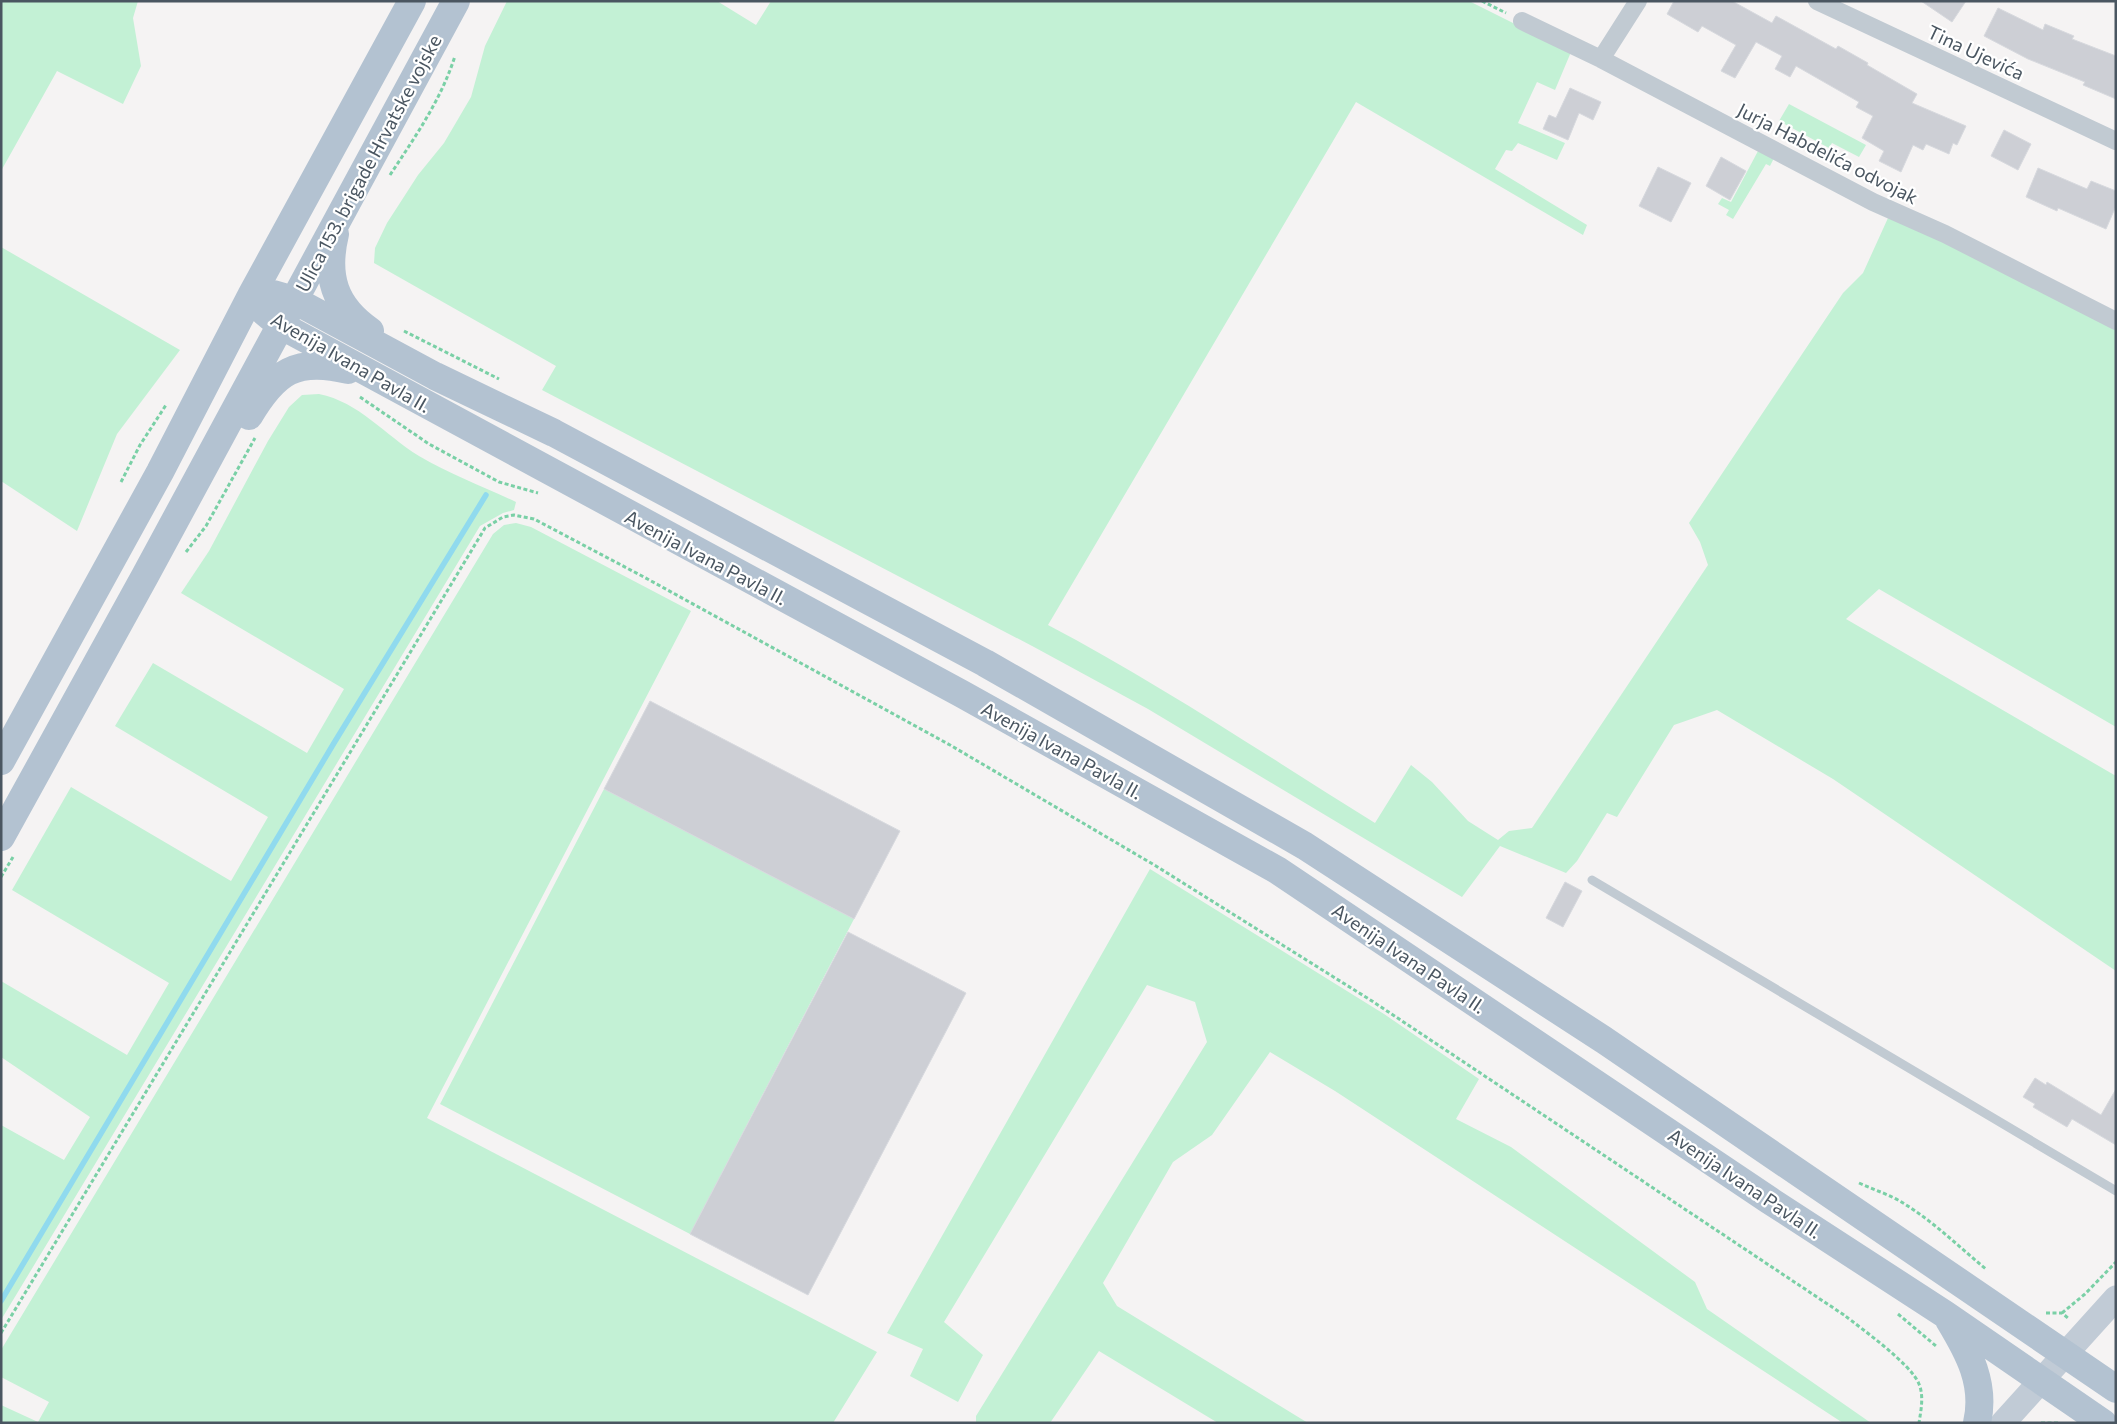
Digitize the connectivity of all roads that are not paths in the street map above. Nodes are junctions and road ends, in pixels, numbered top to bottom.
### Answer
1 (412, 1) edge
2 (456, 1) edge
3 (1638, 1) edge
4 (1817, 1) edge
5 (1522, 21) road end
6 (1601, 59) junction
7 (2116, 142) edge
8 (338, 217) junction
9 (252, 294) junction
10 (294, 300) junction
11 (2116, 321) edge
12 (280, 325) junction
13 (435, 376) junction
14 (361, 384) junction
15 (217, 442) junction
16 (1, 761) edge
17 (1, 837) edge
18 (1592, 880) dead end
19 (2116, 1190) edge
20 (2116, 1298) edge
21 (1946, 1315) junction
22 (2065, 1355) junction
23 (2042, 1381) junction
24 (2116, 1389) edge
25 (1977, 1423) edge
26 (2003, 1423) edge
27 (2103, 1423) edge

1 - 9 main road, Ulica 153. brigade Hrvatske vojske
2 - 8 main road, Ulica 153. brigade Hrvatske vojske
3 - 6 street
4 - 7 street, Tina Ujevića
5 - 6 street, Jurja Habdelića odvojak
6 - 11 street, Jurja Habdelića odvojak
8 - 10 main road, Ulica 153. brigade Hrvatske vojske
8 - 13 main road
9 - 10 main road, Avenija Ivana Pavla II.
9 - 12 main road, Avenija Ivana Pavla II.
9 - 16 main road, Ulica 153. brigade Hrvatske vojske
10 - 12 main road, Ulica 153. brigade Hrvatske vojske
10 - 13 main road, Avenija Ivana Pavla II.
12 - 14 main road, Avenija Ivana Pavla II.
12 - 15 main road, Ulica 153. brigade Hrvatske vojske
13 - 22 main road, Avenija Ivana Pavla II.
14 - 15 main road
14 - 21 main road, Avenija Ivana Pavla II.
15 - 17 main road, Ulica 153. brigade Hrvatske vojske
18 - 19 lane
20 - 22 main road
21 - 23 main road, Avenija Ivana Pavla II.
21 - 25 main road
22 - 23 main road
22 - 24 main road, Avenija Ivana Pavla II.
23 - 26 main road
23 - 27 main road, Avenija Ivana Pavla II.

